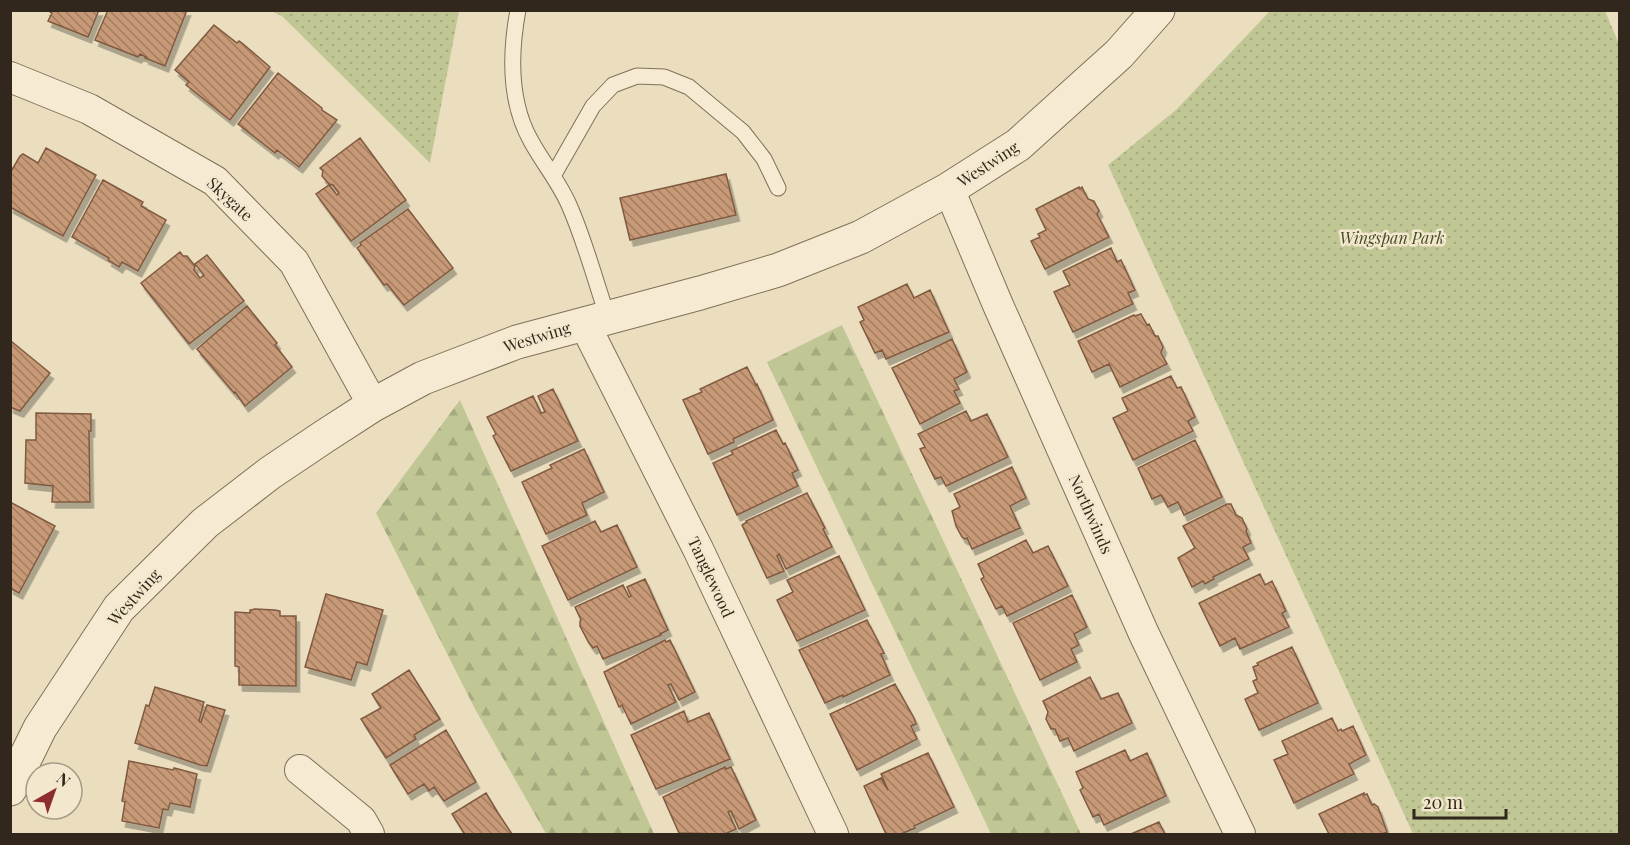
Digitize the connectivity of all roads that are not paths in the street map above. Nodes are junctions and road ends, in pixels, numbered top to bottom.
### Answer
1 (518, 10) edge
2 (1158, 10) edge
3 (10, 77) edge
4 (553, 176) junction
5 (778, 188) dead end
6 (949, 189) junction
7 (596, 320) junction
8 (373, 405) junction
9 (300, 770) dead end
10 (10, 789) edge
11 (369, 834) edge
12 (833, 834) edge
13 (1240, 834) edge

1 - 4 lane
2 - 6 street, Westwing
3 - 8 street, Skygate
4 - 5 lane
4 - 7 lane
6 - 7 street, Westwing
6 - 13 street, Northwinds
7 - 8 street, Westwing
7 - 12 street, Tanglewood
8 - 10 street, Westwing
9 - 11 street

